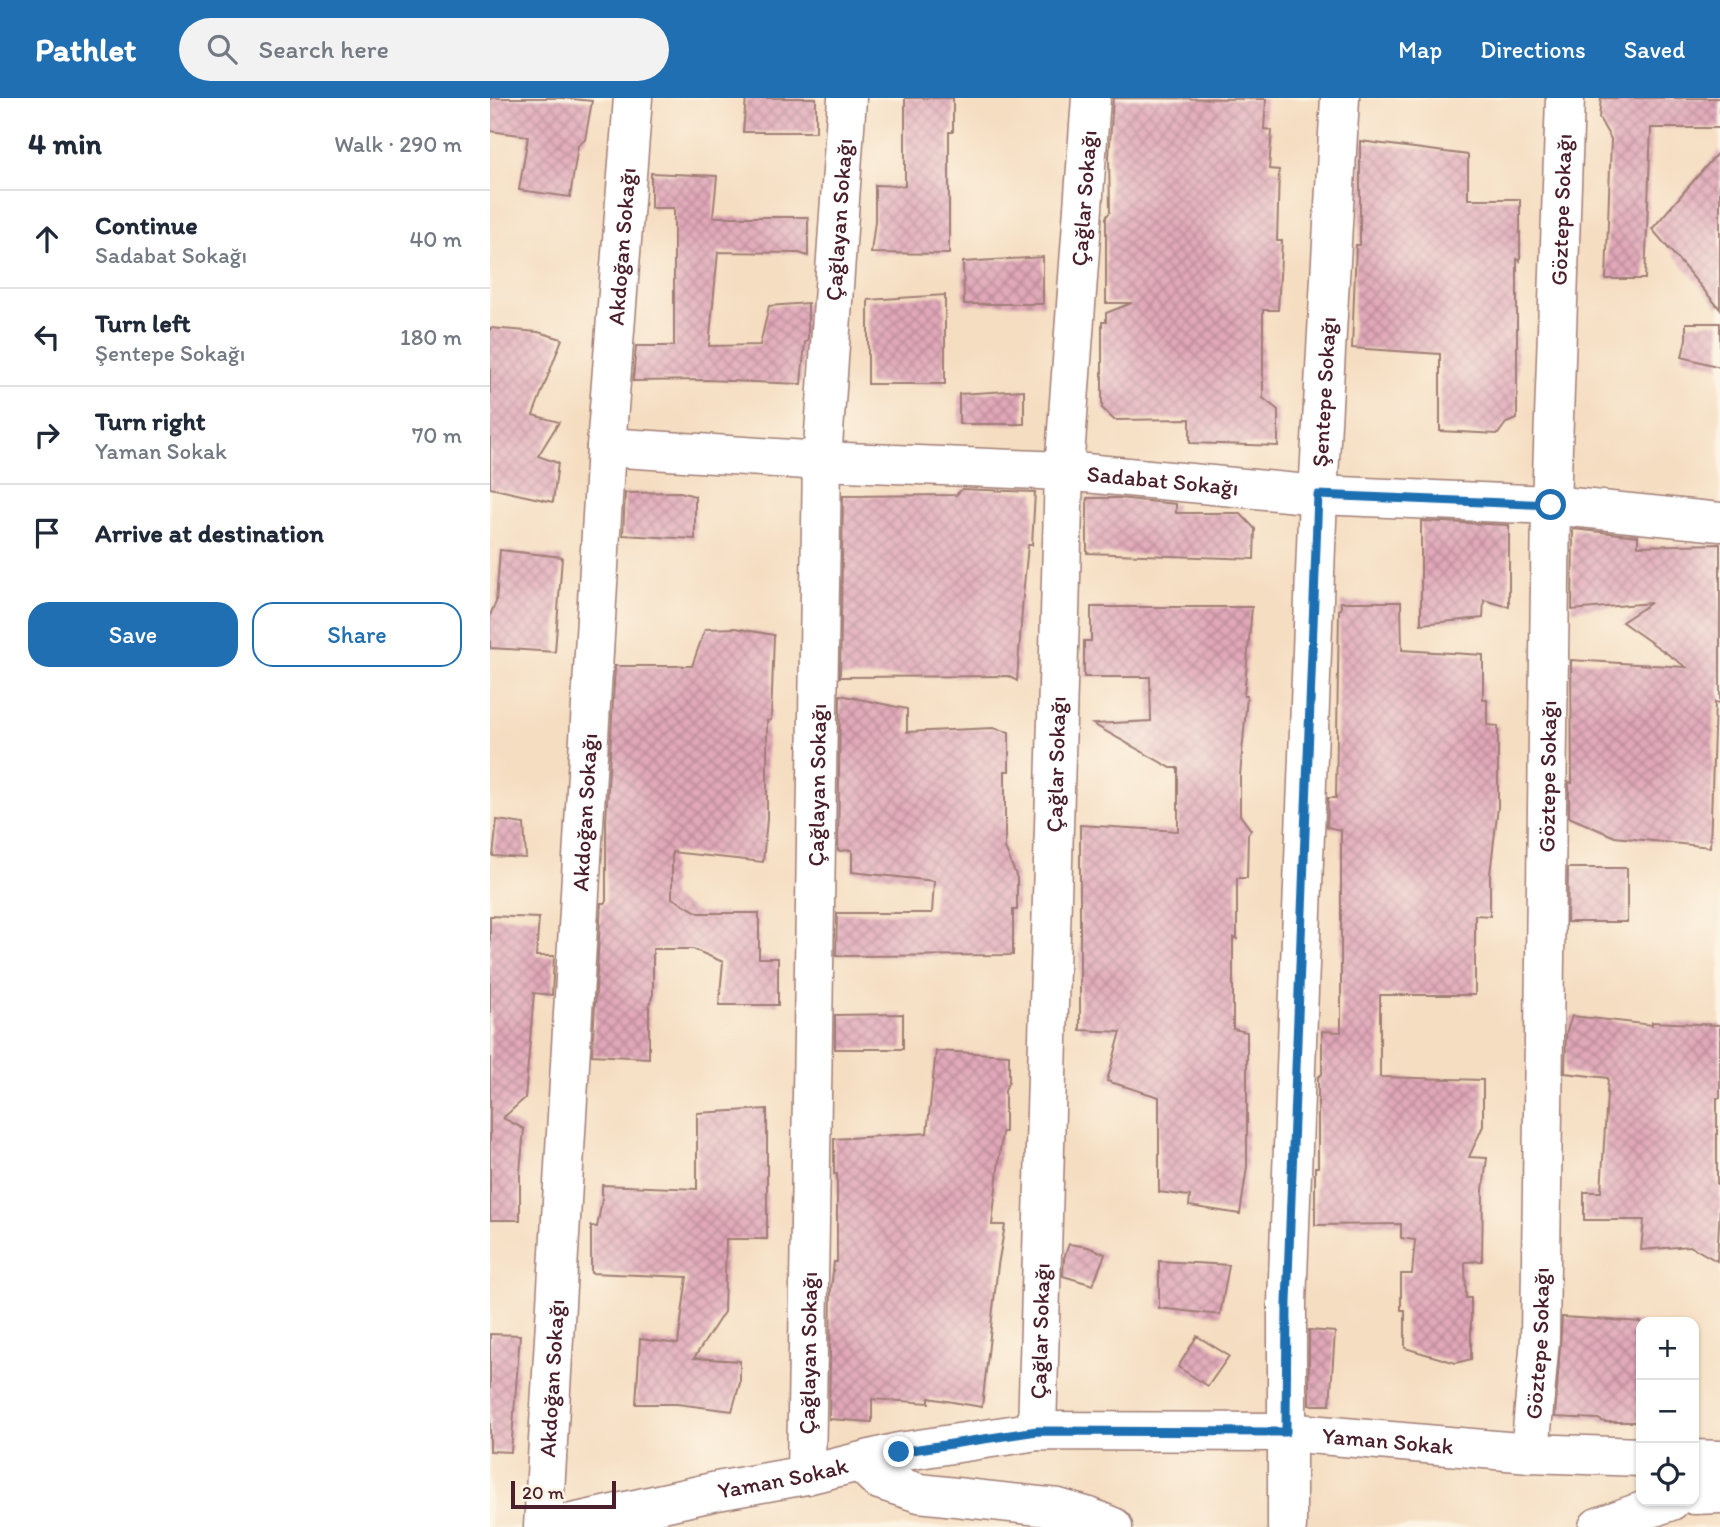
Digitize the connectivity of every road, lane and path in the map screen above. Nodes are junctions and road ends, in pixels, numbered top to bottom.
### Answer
1 (633, 98) edge
2 (847, 98) edge
3 (1090, 98) edge
4 (1339, 98) edge
5 (1565, 98) edge
6 (607, 447) junction
7 (822, 461) junction
8 (1064, 471) junction
9 (1318, 495) junction
10 (1551, 505) junction
11 (1720, 522) edge
12 (1037, 1431) junction
13 (1286, 1432) junction
14 (1530, 1452) junction
15 (1636, 1457) edge
16 (1699, 1459) edge
17 (1720, 1460) edge
18 (860, 1462) junction
19 (806, 1475) junction
20 (1720, 1494) edge
21 (1699, 1495) edge
22 (1657, 1506) edge
23 (542, 1527) edge
24 (554, 1527) edge
25 (1113, 1527) edge
26 (1287, 1527) edge
27 (1598, 1527) edge

1 - 6 street, Akdoğan Sokağı
2 - 7 street, Çağlayan Sokağı
3 - 8 street, Çağlar Sokağı
4 - 9 street, Şentepe Sokağı
5 - 10 street, Göztepe Sokağı
6 - 7 street, Sadabat Sokağı
6 - 23 street, Akdoğan Sokağı
7 - 8 street, Sadabat Sokağı
7 - 19 street, Çağlayan Sokağı
8 - 9 street, Sadabat Sokağı
8 - 12 street, Çağlar Sokağı
9 - 10 street, Sadabat Sokağı
9 - 13 street, Şentepe Sokağı
10 - 11 street, Sadabat Sokağı
10 - 14 street, Göztepe Sokağı
12 - 13 street, Yaman Sokak
12 - 18 street, Yaman Sokak
13 - 14 street, Yaman Sokak
13 - 26 street, Şentepe Sokağı
14 - 15 street, Yaman Sokak
16 - 17 street
18 - 19 street, Yaman Sokak
18 - 25 street
19 - 24 street, Yaman Sokak
20 - 21 street
22 - 27 street

